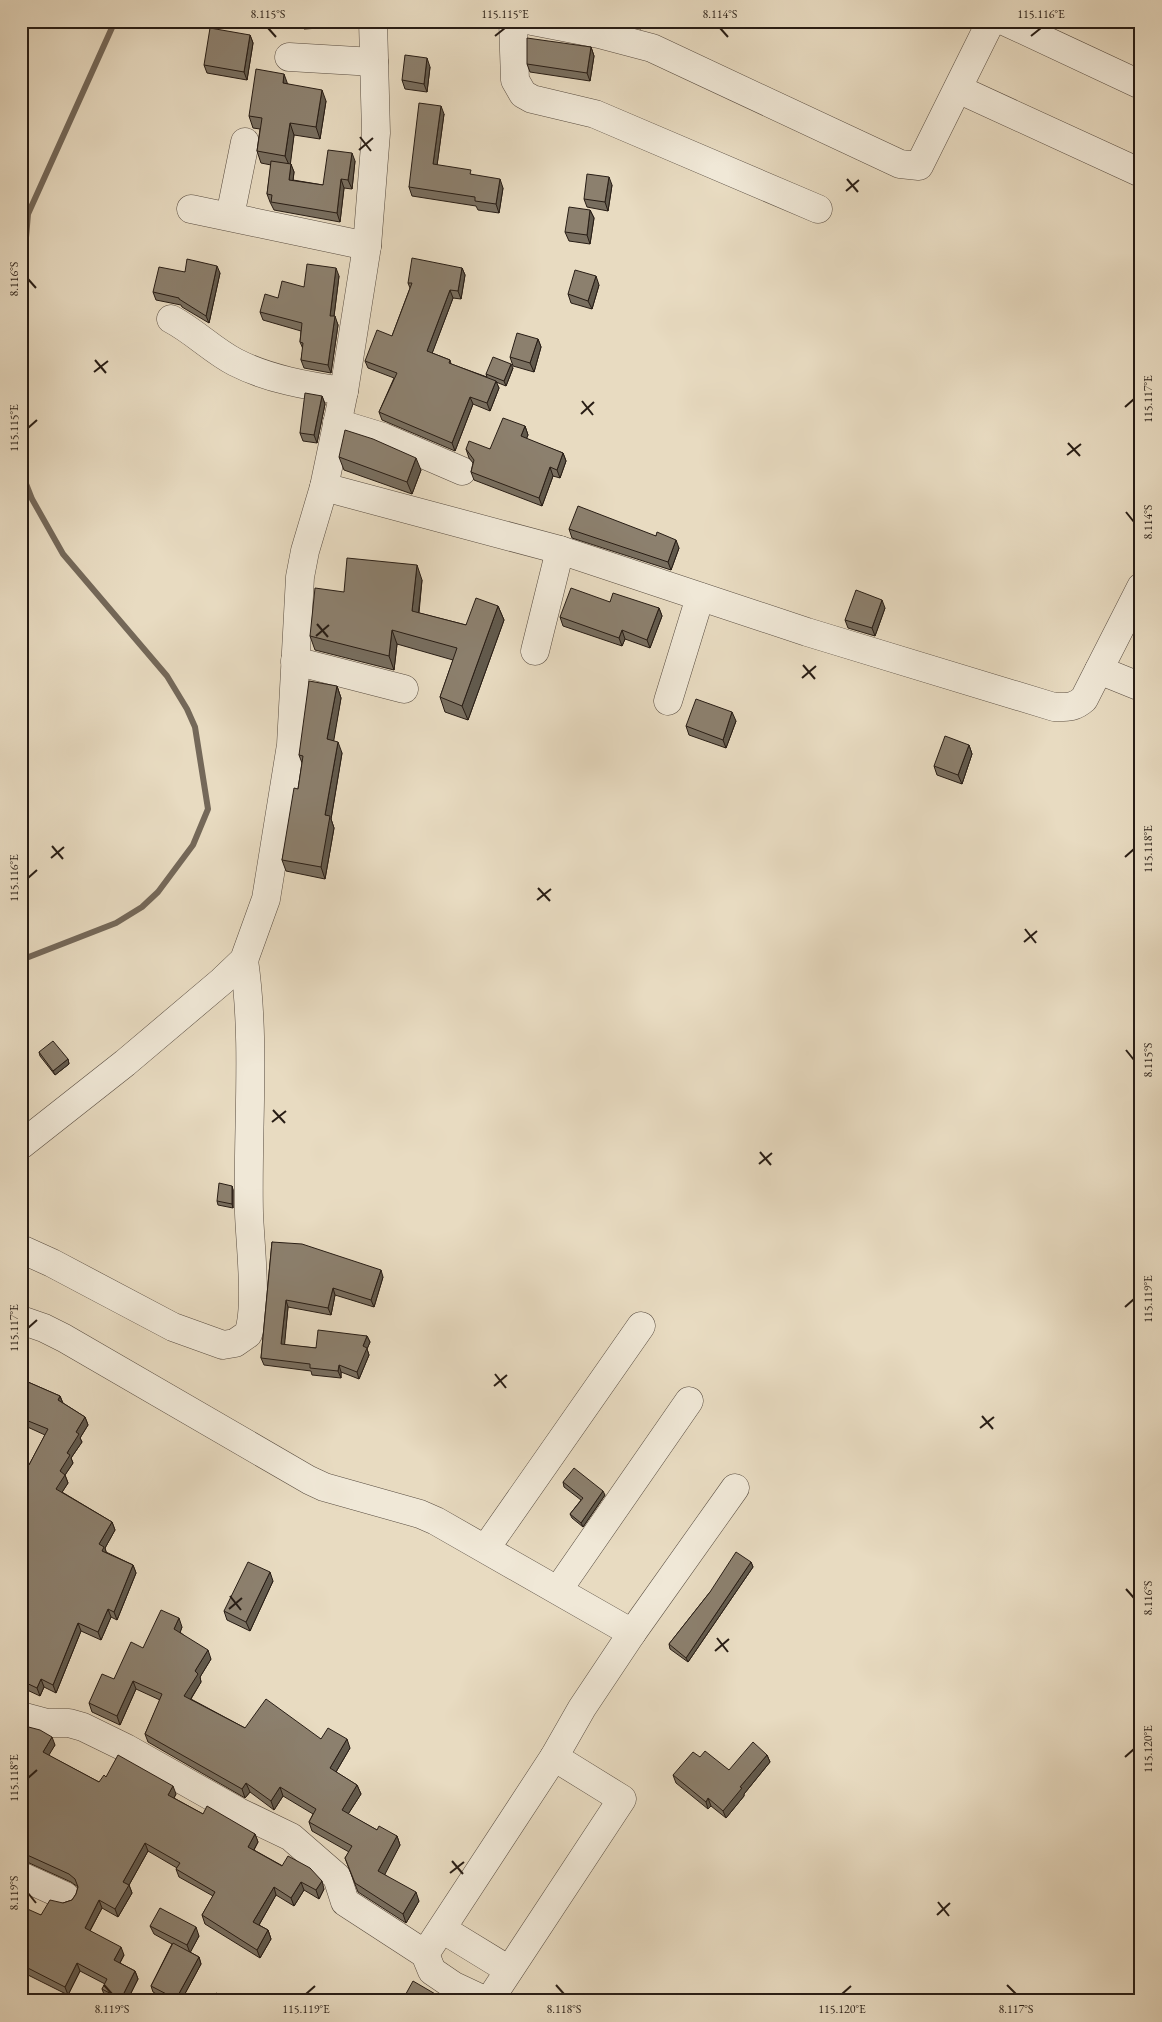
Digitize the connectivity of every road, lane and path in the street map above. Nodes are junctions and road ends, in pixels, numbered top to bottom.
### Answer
1 (373, 21) edge
2 (513, 21) edge
3 (532, 21) edge
4 (992, 21) edge
5 (1004, 21) edge
6 (289, 57) dead end
7 (374, 62) junction
8 (1141, 85) edge
9 (958, 89) junction
10 (245, 142) dead end
11 (1141, 173) edge
12 (191, 209) dead end
13 (818, 209) dead end
14 (230, 216) junction
15 (367, 246) junction
16 (171, 319) dead end
17 (344, 391) junction
18 (337, 423) junction
19 (462, 471) dead end
20 (324, 487) junction
21 (560, 550) junction
22 (1141, 586) edge
23 (700, 596) junction
24 (535, 651) dead end
25 (296, 661) junction
26 (1100, 670) junction
27 (1141, 688) edge
28 (404, 689) dead end
29 (668, 701) dead end
30 (244, 960) junction
31 (21, 1145) edge
32 (21, 1249) edge
33 (21, 1320) edge
34 (640, 1326) dead end
35 (690, 1402) dead end
36 (735, 1488) dead end
37 (486, 1548) junction
38 (558, 1590) junction
39 (632, 1634) junction
40 (21, 1716) edge
41 (554, 1757) junction
42 (21, 1876) edge
43 (65, 1896) dead end
44 (442, 1929) junction
45 (425, 1954) junction
46 (509, 1970) junction
47 (488, 2001) edge

1 - 7 street
2 - 13 street
3 - 9 street
4 - 9 street
5 - 8 street
6 - 7 street
7 - 15 street
9 - 11 street
10 - 14 street
12 - 14 street
14 - 15 street
15 - 17 street
16 - 17 street
17 - 18 street
18 - 19 street
18 - 20 street
20 - 21 street
20 - 25 street
21 - 23 street
21 - 24 street
22 - 26 street
23 - 26 street
23 - 29 street
25 - 28 street
25 - 30 street
26 - 27 street
30 - 31 street
30 - 32 street
33 - 37 street
34 - 37 street
35 - 38 street
36 - 39 street
37 - 38 street
38 - 39 street
39 - 41 street
40 - 45 street
41 - 44 street
41 - 46 street
42 - 43 street
44 - 45 street
44 - 46 street
45 - 47 street
46 - 47 street

